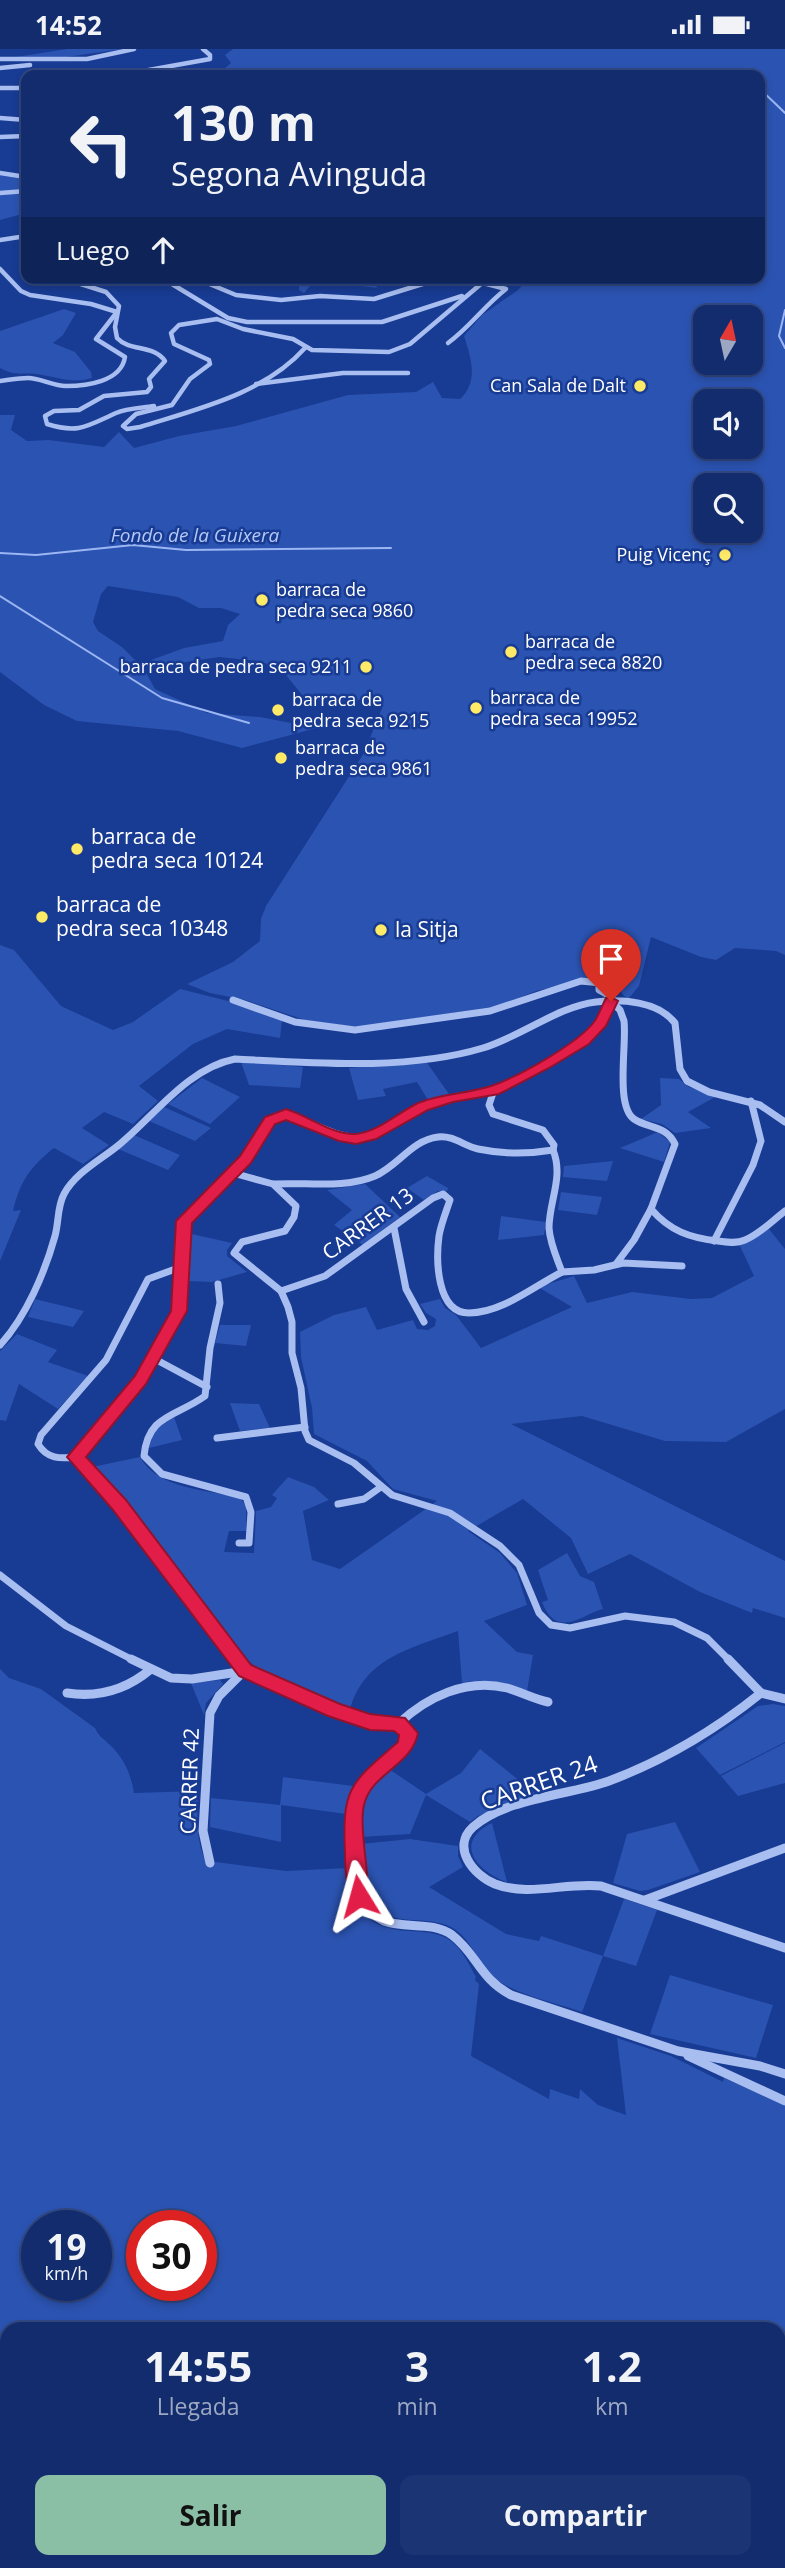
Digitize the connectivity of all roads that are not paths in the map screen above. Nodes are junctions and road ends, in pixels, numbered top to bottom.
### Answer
1 (134, 49) edge
2 (203, 49) edge
3 (0, 59) edge
4 (34, 64) junction
5 (0, 68) edge
6 (149, 70) edge
7 (0, 88) edge
8 (21, 88) edge
9 (0, 118) edge
10 (21, 120) edge
11 (21, 136) edge
12 (0, 137) edge
13 (0, 173) edge
14 (21, 176) edge
15 (21, 191) edge
16 (0, 193) edge
17 (21, 237) edge
18 (0, 240) edge
19 (0, 269) edge
20 (81, 284) edge
21 (171, 284) edge
22 (209, 284) edge
23 (423, 284) edge
24 (482, 284) edge
25 (487, 284) edge
26 (469, 294) junction
27 (117, 312) junction
28 (224, 318) junction
29 (448, 343) dead end
30 (305, 348) junction
31 (408, 373) dead end
32 (0, 381) edge
33 (256, 384) junction
34 (180, 399) junction
35 (610, 999) junction
36 (233, 1000) dead end
37 (494, 1090) junction
38 (751, 1101) junction
39 (785, 1122) edge
40 (553, 1150) junction
41 (233, 1173) junction
42 (274, 1184) junction
43 (651, 1209) junction
44 (785, 1211) edge
45 (394, 1228) junction
46 (714, 1241) junction
47 (615, 1264) junction
48 (682, 1266) dead end
49 (181, 1267) junction
50 (562, 1272) junction
51 (218, 1284) dead end
52 (281, 1291) junction
53 (424, 1322) dead end
54 (0, 1345) edge
55 (153, 1358) junction
56 (207, 1387) junction
57 (305, 1427) junction
58 (217, 1438) dead end
59 (76, 1457) junction
60 (382, 1487) junction
61 (338, 1504) dead end
62 (239, 1543) dead end
63 (0, 1575) edge
64 (151, 1669) junction
65 (245, 1671) junction
66 (67, 1693) dead end
67 (761, 1693) junction
68 (785, 1699) edge
69 (548, 1702) dead end
70 (398, 1724) junction
71 (785, 1848) edge
72 (210, 1863) dead end
73 (644, 1900) junction
74 (785, 1948) edge
75 (678, 2051) junction
76 (785, 2074) edge
77 (785, 2101) edge

1 - 4 street
2 - 6 street
3 - 4 street
4 - 5 street
7 - 8 street
9 - 10 street
11 - 12 street
13 - 14 street
15 - 16 street
17 - 18 street
19 - 27 street
20 - 27 street
21 - 28 street
22 - 23 street
24 - 26 street
25 - 29 street
26 - 28 street
26 - 30 street
27 - 32 street
27 - 34 street
28 - 30 street
28 - 34 street
30 - 33 street
31 - 33 street
33 - 34 street
35 - 36 street
35 - 37 street
35 - 38 street
35 - 43 street
35 - 54 street
37 - 40 street
37 - 41 street
38 - 39 street
38 - 46 street
40 - 42 street
40 - 50 street
41 - 42 street
41 - 49 street
42 - 52 street
43 - 46 street
43 - 47 street
44 - 46 street
45 - 50 street, CARRER 13
45 - 52 street, CARRER 13
45 - 53 street
47 - 48 street
47 - 50 street
49 - 55 street
49 - 59 street
51 - 56 street
52 - 57 street
55 - 56 street
55 - 59 street
56 - 62 street
57 - 58 street
57 - 60 street
59 - 65 street
60 - 61 street
60 - 67 street
63 - 64 street
64 - 65 street
64 - 66 street
65 - 70 street
65 - 72 street, CARRER 42
67 - 68 street
67 - 73 street, CARRER 24
69 - 70 street
70 - 75 street
71 - 73 street
73 - 74 street, CARRER 24
75 - 76 street
75 - 77 street

